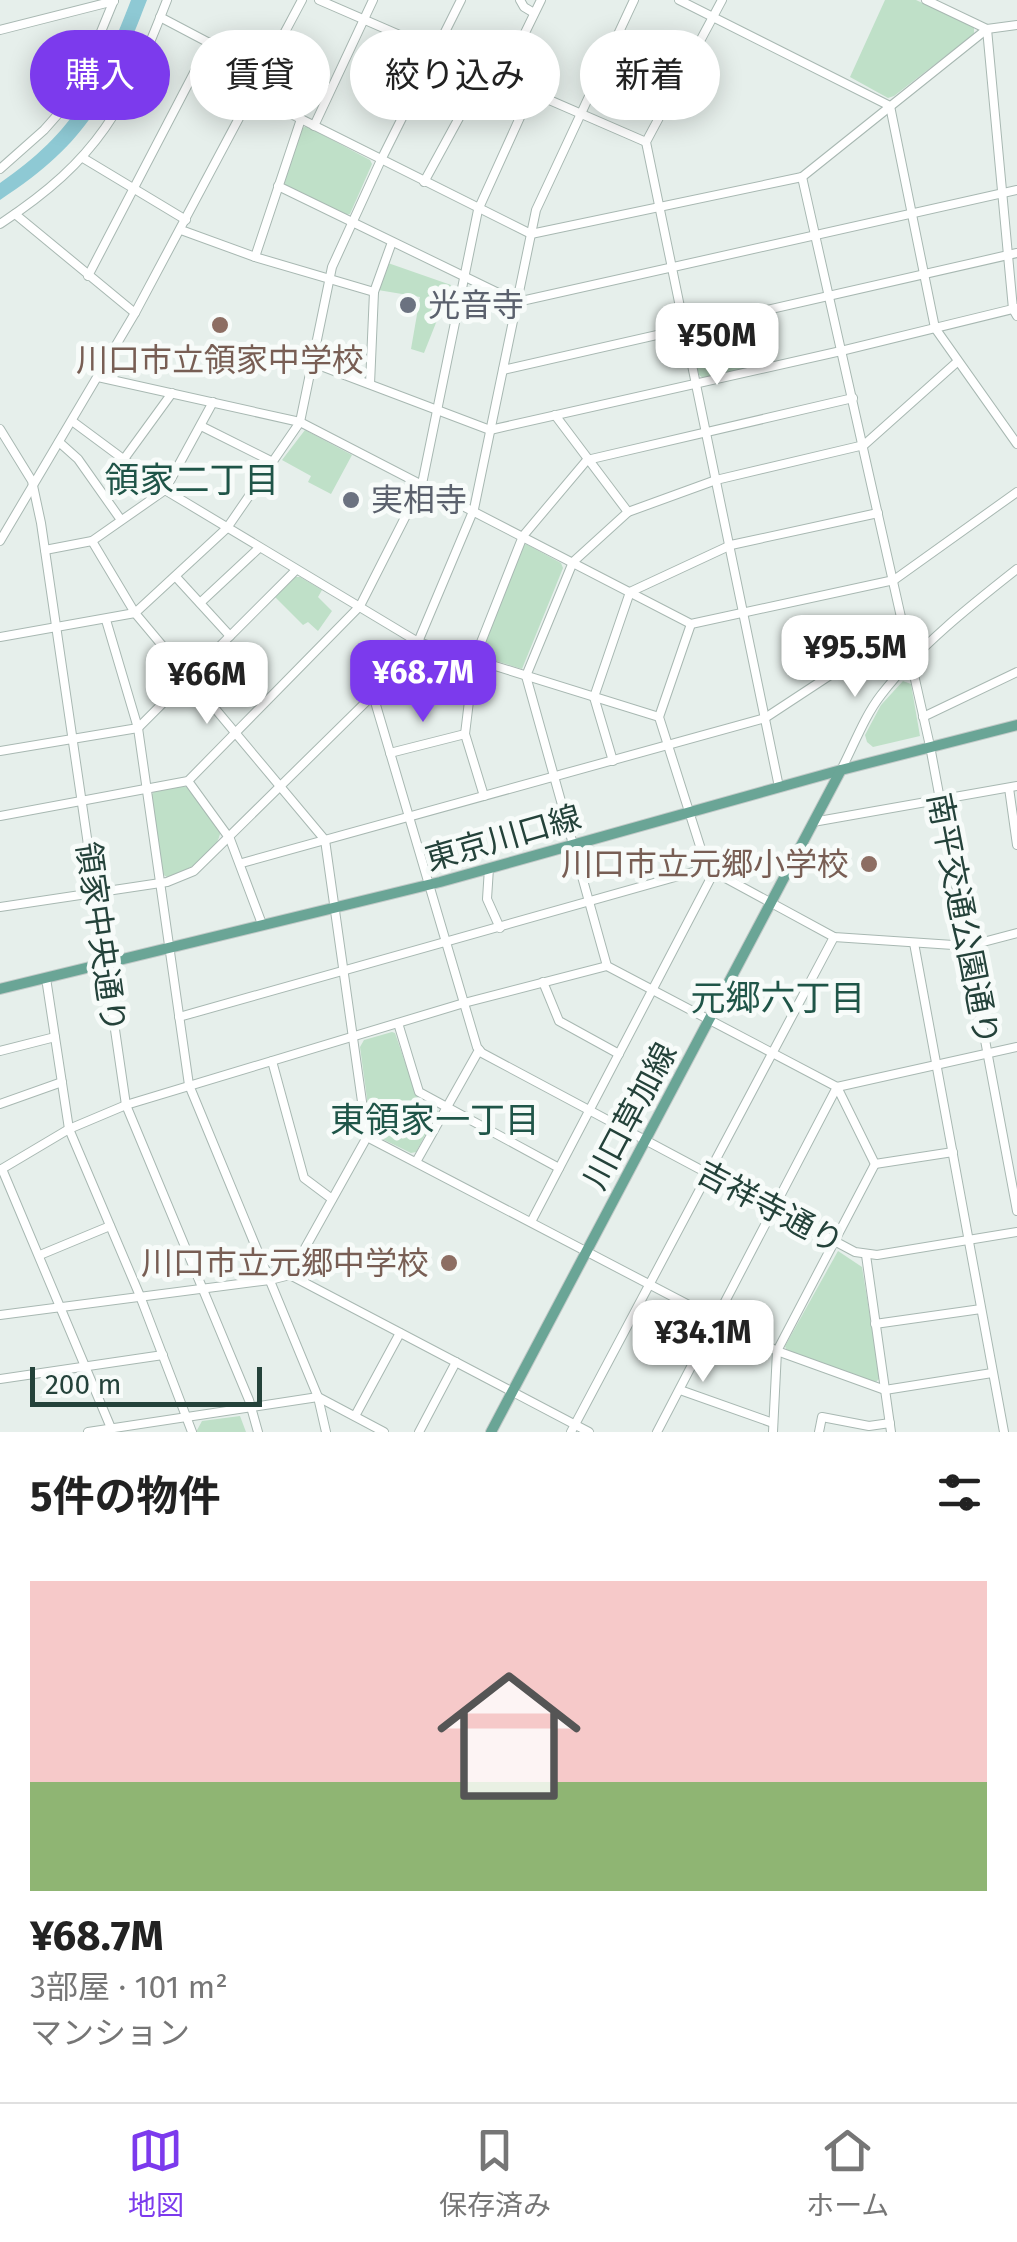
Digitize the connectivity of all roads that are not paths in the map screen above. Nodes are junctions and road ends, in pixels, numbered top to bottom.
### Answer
1 (166, 0) edge
2 (302, 0) edge
3 (318, 0) edge
4 (373, 0) edge
5 (462, 0) edge
6 (520, 0) edge
7 (541, 0) edge
8 (634, 0) edge
9 (679, 0) edge
10 (722, 0) edge
11 (926, 0) edge
12 (114, 1) edge
13 (534, 12) junction
14 (160, 17) junction
15 (713, 17) junction
16 (363, 18) junction
17 (1017, 25) edge
18 (987, 28) junction
19 (0, 30) edge
20 (286, 30) edge
21 (390, 30) edge
22 (448, 30) edge
23 (526, 30) edge
24 (620, 30) edge
25 (190, 32) edge
26 (190, 79) edge
27 (890, 106) junction
28 (580, 115) edge
29 (240, 120) edge
30 (301, 120) edge
31 (303, 120) edge
32 (402, 120) edge
33 (458, 120) edge
34 (519, 120) edge
35 (597, 120) edge
36 (314, 126) junction
37 (646, 142) junction
38 (84, 158) junction
39 (381, 160) junction
40 (0, 169) edge
41 (802, 177) junction
42 (424, 182) junction
43 (278, 186) junction
44 (132, 188) junction
45 (1017, 190) edge
46 (1002, 194) junction
47 (660, 206) junction
48 (478, 210) junction
49 (15, 214) junction
50 (912, 214) junction
51 (186, 220) junction
52 (351, 223) junction
53 (0, 224) edge
54 (181, 230) junction
55 (531, 234) junction
56 (816, 235) junction
57 (392, 242) junction
58 (1013, 254) edge
59 (255, 256) junction
60 (673, 267) junction
61 (924, 275) junction
62 (88, 276) junction
63 (464, 276) junction
64 (328, 277) junction
65 (374, 292) junction
66 (829, 296) junction
67 (517, 302) junction
68 (1016, 311) edge
69 (135, 313) junction
70 (686, 328) junction
71 (934, 328) junction
72 (841, 351) junction
73 (957, 362) junction
74 (313, 363) junction
75 (503, 370) junction
76 (98, 377) junction
77 (370, 384) junction
78 (697, 384) junction
79 (172, 394) junction
80 (853, 398) junction
81 (213, 402) junction
82 (436, 409) junction
83 (555, 416) junction
84 (72, 420) junction
85 (300, 422) junction
86 (201, 426) junction
87 (0, 429) edge
88 (490, 430) junction
89 (707, 432) junction
90 (59, 442) junction
91 (1017, 444) edge
92 (864, 445) junction
93 (124, 459) junction
94 (586, 460) junction
95 (273, 462) junction
96 (716, 480) junction
97 (422, 484) junction
98 (33, 487) junction
99 (165, 490) junction
100 (1017, 492) edge
101 (474, 510) junction
102 (628, 512) junction
103 (878, 513) junction
104 (121, 520) junction
105 (228, 528) junction
106 (523, 536) junction
107 (92, 541) junction
108 (0, 542) edge
109 (731, 545) junction
110 (259, 548) junction
111 (45, 550) junction
112 (573, 562) junction
113 (1017, 569) edge
114 (296, 570) junction
115 (176, 577) junction
116 (894, 580) junction
117 (630, 592) junction
118 (200, 603) junction
119 (360, 606) junction
120 (135, 613) junction
121 (742, 613) junction
122 (106, 620) junction
123 (690, 624) junction
124 (904, 626) junction
125 (56, 629) junction
126 (230, 636) junction
127 (0, 637) edge
128 (418, 642) junction
129 (474, 660) junction
130 (912, 662) junction
131 (1017, 672) edge
132 (526, 676) junction
133 (189, 677) junction
134 (372, 696) junction
135 (594, 697) junction
136 (660, 717) junction
137 (923, 717) junction
138 (765, 718) junction
139 (1017, 725) edge
140 (138, 728) junction
141 (237, 733) junction
142 (465, 734) junction
143 (72, 739) junction
144 (668, 746) junction
145 (930, 746) junction
146 (0, 751) edge
147 (390, 753) junction
148 (613, 761) junction
149 (841, 770) junction
150 (556, 776) junction
151 (188, 782) junction
152 (279, 787) junction
153 (779, 787) junction
154 (1013, 787) edge
155 (146, 789) junction
156 (484, 796) junction
157 (941, 800) junction
158 (82, 802) junction
159 (688, 812) junction
160 (0, 816) edge
161 (410, 818) junction
162 (814, 822) junction
163 (230, 838) junction
164 (325, 840) junction
165 (574, 844) junction
166 (1017, 845) edge
167 (242, 863) junction
168 (488, 868) junction
169 (710, 870) junction
170 (160, 883) junction
171 (429, 884) junction
172 (94, 892) junction
173 (590, 902) junction
174 (770, 903) junction
175 (0, 907) edge
176 (335, 907) junction
177 (262, 924) junction
178 (500, 928) junction
179 (1017, 933) edge
180 (834, 936) junction
181 (446, 943) junction
182 (914, 943) junction
183 (968, 946) junction
184 (169, 947) junction
185 (105, 962) junction
186 (606, 966) junction
187 (344, 970) junction
188 (46, 978) junction
189 (543, 982) junction
190 (0, 989) edge
191 (652, 989) junction
192 (464, 1004) junction
193 (180, 1017) junction
194 (709, 1019) junction
195 (398, 1023) junction
196 (55, 1037) junction
197 (354, 1037) junction
198 (1017, 1047) edge
199 (479, 1050) junction
200 (0, 1051) edge
201 (771, 1052) junction
202 (988, 1053) junction
203 (619, 1054) junction
204 (272, 1061) junction
205 (937, 1065) junction
206 (62, 1082) junction
207 (189, 1085) junction
208 (837, 1087) junction
209 (0, 1104) edge
210 (126, 1105) junction
211 (446, 1107) junction
212 (588, 1111) junction
213 (69, 1129) junction
214 (368, 1136) junction
215 (645, 1141) junction
216 (953, 1152) junction
217 (416, 1162) junction
218 (875, 1164) junction
219 (559, 1168) junction
220 (1, 1169) edge
221 (708, 1173) junction
222 (332, 1199) junction
223 (773, 1208) junction
224 (1017, 1211) edge
225 (530, 1222) junction
226 (110, 1226) junction
227 (1017, 1232) edge
228 (969, 1240) junction
229 (834, 1242) junction
230 (586, 1252) junction
231 (40, 1255) junction
232 (866, 1255) junction
233 (290, 1275) junction
234 (270, 1280) junction
235 (648, 1285) junction
236 (201, 1288) junction
237 (140, 1296) junction
238 (61, 1306) junction
239 (982, 1309) junction
240 (0, 1316) edge
241 (715, 1320) junction
242 (875, 1324) junction
243 (400, 1333) junction
244 (777, 1351) junction
245 (164, 1355) junction
246 (456, 1362) junction
247 (85, 1367) junction
248 (992, 1373) junction
249 (0, 1379) edge
250 (680, 1390) junction
251 (885, 1390) junction
252 (512, 1391) junction
253 (318, 1396) junction
254 (252, 1406) junction
255 (188, 1416) junction
256 (355, 1416) junction
257 (773, 1427) edge
258 (891, 1427) edge
259 (112, 1428) junction
260 (573, 1428) edge
261 (88, 1432) edge
262 (192, 1432) edge
263 (258, 1432) edge
264 (326, 1432) edge
265 (384, 1432) edge
266 (419, 1432) edge
267 (491, 1432) edge
268 (589, 1432) edge
269 (656, 1432) edge
270 (819, 1432) edge
271 (1004, 1432) edge

1 - 14 street
2 - 20 street
3 - 16 street
4 - 16 street
5 - 22 street
6 - 13 street
7 - 13 street
8 - 24 street
9 - 15 street
10 - 15 street
11 - 18 street
12 - 19 street
12 - 40 street
13 - 23 street
14 - 25 street
14 - 38 street
15 - 27 street
15 - 37 street
16 - 21 street
16 - 36 street
17 - 18 street
18 - 27 street
18 - 46 street
26 - 44 street
27 - 41 street
27 - 50 street
28 - 55 street
29 - 51 street
30 - 43 street
31 - 36 street
32 - 39 street
33 - 42 street
34 - 48 street
35 - 37 street
36 - 39 street
37 - 47 street
38 - 44 street
38 - 49 street
39 - 42 street
39 - 52 street
41 - 47 street
41 - 56 street, 南平交通公園通り
42 - 48 street
43 - 52 street
43 - 59 street
44 - 51 street
44 - 62 street
45 - 46 street
46 - 50 street
46 - 58 street
47 - 55 street
47 - 60 street
48 - 55 street
48 - 63 street
49 - 53 street
49 - 62 street
50 - 56 street
50 - 61 street
51 - 54 street
52 - 57 street
52 - 64 street
54 - 59 street
54 - 69 street
55 - 67 street
56 - 60 street
56 - 66 street, 南平交通公園通り
57 - 63 street
57 - 65 street
58 - 61 street
58 - 68 street
59 - 64 street
60 - 67 street
60 - 70 street
61 - 66 street
61 - 71 street
62 - 69 street
63 - 67 street
63 - 82 street
64 - 65 street
64 - 74 street
65 - 77 street
66 - 70 street
66 - 72 street, 南平交通公園通り
67 - 75 street
68 - 71 street
69 - 76 street
70 - 75 street
70 - 78 street
71 - 72 street
71 - 73 street
72 - 78 street
72 - 80 street, 南平交通公園通り
73 - 91 street
73 - 92 street
74 - 77 street
74 - 85 street
75 - 88 street
76 - 79 street
76 - 84 street
77 - 82 street
78 - 83 street
78 - 89 street
79 - 81 street
79 - 93 street
80 - 89 street
80 - 92 street, 南平交通公園通り
81 - 85 street
81 - 86 street
82 - 88 street
82 - 97 street
83 - 88 street
83 - 94 street
84 - 90 street
84 - 93 street
85 - 95 street
85 - 97 street
86 - 95 street
86 - 99 street
87 - 98 street, 領家中央通り
88 - 101 street
89 - 94 street
89 - 96 street
90 - 98 street
90 - 104 street
92 - 96 street
92 - 103 street, 南平交通公園通り
93 - 99 street
94 - 102 street
94 - 106 street
95 - 105 street
96 - 102 street
96 - 109 street
97 - 101 street
97 - 119 street
98 - 108 street
98 - 111 street, 領家中央通り
99 - 104 street
99 - 105 street
100 - 116 street
101 - 106 street
101 - 128 street
102 - 112 street
103 - 109 street
103 - 116 street, 南平交通公園通り
104 - 107 street
105 - 110 street
105 - 115 street
106 - 112 street
106 - 129 street
107 - 111 street
107 - 120 street
109 - 117 street
109 - 121 street
110 - 114 street
110 - 118 street
111 - 125 street, 領家中央通り
112 - 117 street
112 - 132 street
113 - 130 street
114 - 119 street
114 - 126 street
115 - 118 street
115 - 120 street
116 - 121 street
116 - 124 street, 南平交通公園通り
117 - 123 street
117 - 135 street
118 - 126 street
119 - 128 street
119 - 141 street
120 - 122 street
120 - 133 street
121 - 123 street
121 - 138 street
122 - 125 street
122 - 140 street
123 - 136 street
124 - 130 street, 南平交通公園通り
124 - 138 street
125 - 127 street
125 - 143 street, 領家中央通り
126 - 133 street
128 - 129 street
128 - 134 street
129 - 132 street
129 - 142 street
130 - 137 street, 南平交通公園通り
130 - 149 street
131 - 137 street
132 - 135 street
132 - 150 street
133 - 140 street
133 - 141 street
134 - 147 street
134 - 152 street
135 - 136 street
135 - 148 street
136 - 144 street
137 - 145 street, 南平交通公園通り
138 - 144 street
138 - 153 street
139 - 145 main road, 東京川口線
140 - 143 street
140 - 155 street
141 - 151 street
141 - 152 street
142 - 147 street
142 - 156 street
143 - 146 street
143 - 158 street, 領家中央通り
144 - 148 street
144 - 159 street
145 - 149 main road, 東京川口線
145 - 157 street, 南平交通公園通り
147 - 161 street
148 - 150 street
149 - 153 main road, 東京川口線
149 - 162 main road, 川口草加線
150 - 156 street
150 - 165 street
151 - 155 street
151 - 163 street
152 - 163 street
152 - 164 street
153 - 159 main road, 東京川口線
154 - 157 street
154 - 166 street
155 - 158 street
155 - 170 street
156 - 161 street
157 - 162 street
157 - 183 street, 南平交通公園通り
158 - 160 street
158 - 172 street, 領家中央通り
159 - 165 main road, 東京川口線
159 - 169 street
161 - 164 street
161 - 171 street
162 - 174 main road, 川口草加線
163 - 167 street
163 - 170 street
164 - 167 street
164 - 176 street
165 - 168 main road, 東京川口線
165 - 173 street
167 - 177 street
168 - 171 main road, 東京川口線
168 - 178 street
169 - 173 street
169 - 174 street
169 - 191 street
170 - 172 street
170 - 184 street
171 - 176 main road, 東京川口線
171 - 181 street
172 - 175 street
172 - 185 street, 領家中央通り
173 - 178 street
173 - 186 street
174 - 180 street
174 - 194 main road, 川口草加線
176 - 177 main road, 東京川口線
176 - 187 street
177 - 184 main road, 東京川口線
178 - 181 street
179 - 183 street
180 - 182 street
180 - 201 street
181 - 187 street
181 - 192 street
182 - 183 street
182 - 205 street
183 - 202 street, 南平交通公園通り
184 - 185 main road, 東京川口線
184 - 193 street
185 - 188 main road, 東京川口線
185 - 210 street, 領家中央通り
186 - 189 street
186 - 191 street
187 - 193 street
187 - 197 street
188 - 190 main road, 東京川口線
188 - 196 street
189 - 192 street
189 - 203 street
191 - 194 street
191 - 203 street
192 - 195 street
192 - 199 street
193 - 207 street
194 - 201 street
194 - 215 main road, 川口草加線
195 - 197 street
195 - 211 street
196 - 200 street
196 - 206 street
197 - 204 street
197 - 214 street
198 - 202 street
199 - 211 street
199 - 212 street, 吉祥寺通り
201 - 208 street
201 - 221 street
202 - 205 street
202 - 224 street, 南平交通公園通り
203 - 212 street
204 - 207 street
204 - 222 street
205 - 208 street
205 - 216 street
206 - 209 street
206 - 213 street
207 - 210 street
207 - 234 street
208 - 218 street
208 - 223 street
210 - 213 street
210 - 236 street, 領家中央通り
211 - 217 street
211 - 219 street
212 - 215 street, 吉祥寺通り
212 - 219 street
213 - 220 street
213 - 226 street
214 - 217 street
214 - 222 street
215 - 221 street, 吉祥寺通り
215 - 230 main road, 川口草加線
216 - 218 street
216 - 228 street
217 - 225 street
218 - 229 street
219 - 225 street
220 - 231 street
221 - 223 street, 吉祥寺通り
221 - 235 street
222 - 233 street
223 - 229 street, 吉祥寺通り
223 - 241 street
225 - 230 street
226 - 231 street
226 - 237 street
227 - 228 street, 吉祥寺通り
228 - 232 street, 吉祥寺通り
228 - 239 street
229 - 232 street, 吉祥寺通り
229 - 244 street
230 - 235 street
230 - 252 main road, 川口草加線
231 - 238 street
232 - 242 street
233 - 234 street
233 - 243 street
234 - 236 street
234 - 253 street
235 - 241 street
235 - 260 street
236 - 237 street
236 - 254 street, 領家中央通り
237 - 238 street
237 - 245 street
238 - 240 street
238 - 247 street
239 - 242 street
239 - 248 street
241 - 244 street
241 - 250 street
242 - 251 street
243 - 246 street
243 - 256 street
244 - 251 street
244 - 257 street
245 - 247 street
245 - 255 street
246 - 252 street
246 - 266 street
247 - 249 street
247 - 259 street
248 - 251 street
248 - 271 street
250 - 257 street
250 - 269 street
251 - 258 street
252 - 260 street
252 - 267 main road, 川口草加線
253 - 254 street
253 - 256 street
253 - 264 street
254 - 255 street
254 - 263 street, 領家中央通り
255 - 259 street
255 - 262 street
256 - 265 street
258 - 270 street
259 - 261 street
260 - 268 street

